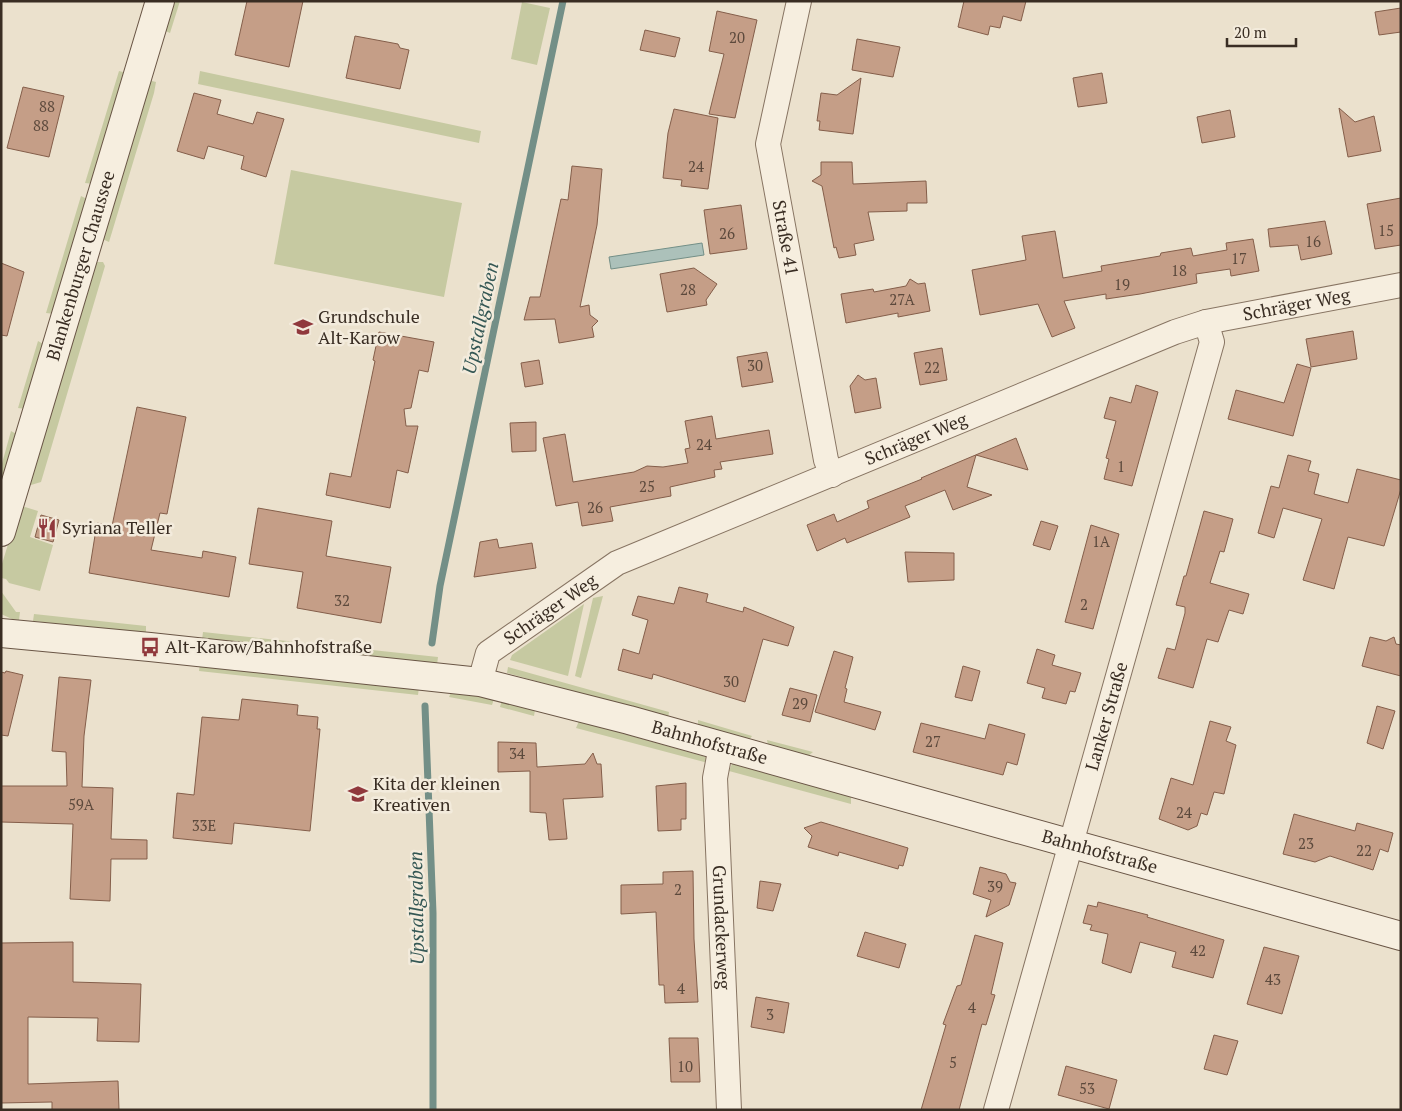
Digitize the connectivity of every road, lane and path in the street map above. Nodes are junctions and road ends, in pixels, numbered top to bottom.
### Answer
1 (160, 1) edge
2 (799, 1) edge
3 (1401, 285) edge
4 (1206, 322) junction
5 (832, 475) junction
6 (1, 532) edge
7 (1, 634) edge
8 (480, 682) junction
9 (721, 746) junction
10 (1071, 843) junction
11 (1401, 936) edge
12 (729, 1110) edge
13 (996, 1110) edge

1 - 6 main road, Blankenburger Chaussee
2 - 5 street, Straße 41
3 - 4 street, Schräger Weg
4 - 5 street, Schräger Weg
4 - 10 street, Lanker Straße
5 - 8 street, Schräger Weg
7 - 8 main road, Bahnhofstraße
8 - 9 main road, Bahnhofstraße
9 - 10 main road, Bahnhofstraße
9 - 12 street, Grundackerweg
10 - 11 main road, Bahnhofstraße
10 - 13 street, Lanker Straße

